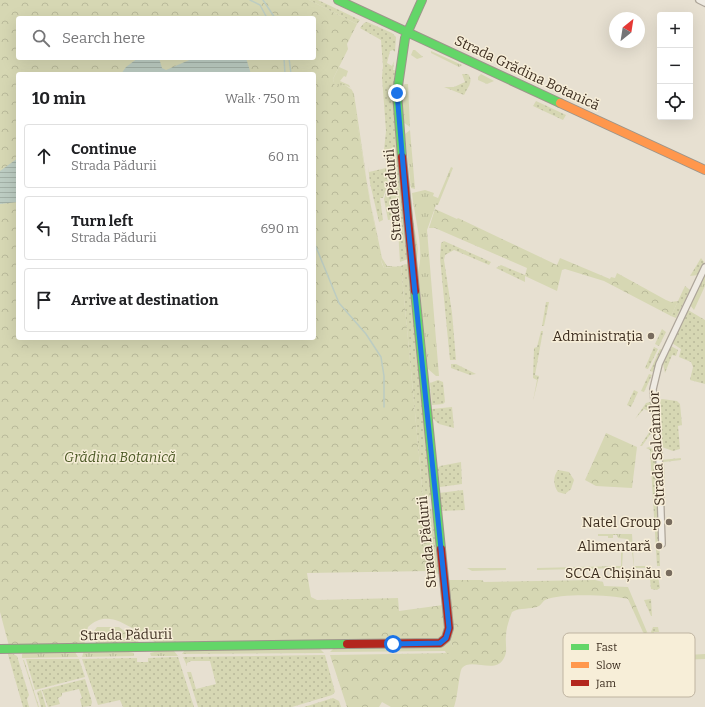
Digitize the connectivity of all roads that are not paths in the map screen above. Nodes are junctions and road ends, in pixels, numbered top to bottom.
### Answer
1 (338, 0) edge
2 (422, 0) edge
3 (699, 0) edge
4 (705, 3) edge
5 (408, 32) junction
6 (705, 170) edge
7 (705, 267) edge
8 (662, 544) dead end
9 (0, 649) edge

1 - 5 street, Strada Grădina Botanică
2 - 5 street, Strada Pădurii
3 - 4 street
5 - 6 street, Strada Grădina Botanică
5 - 9 street, Strada Pădurii
7 - 8 street, Strada Salcâmilor

